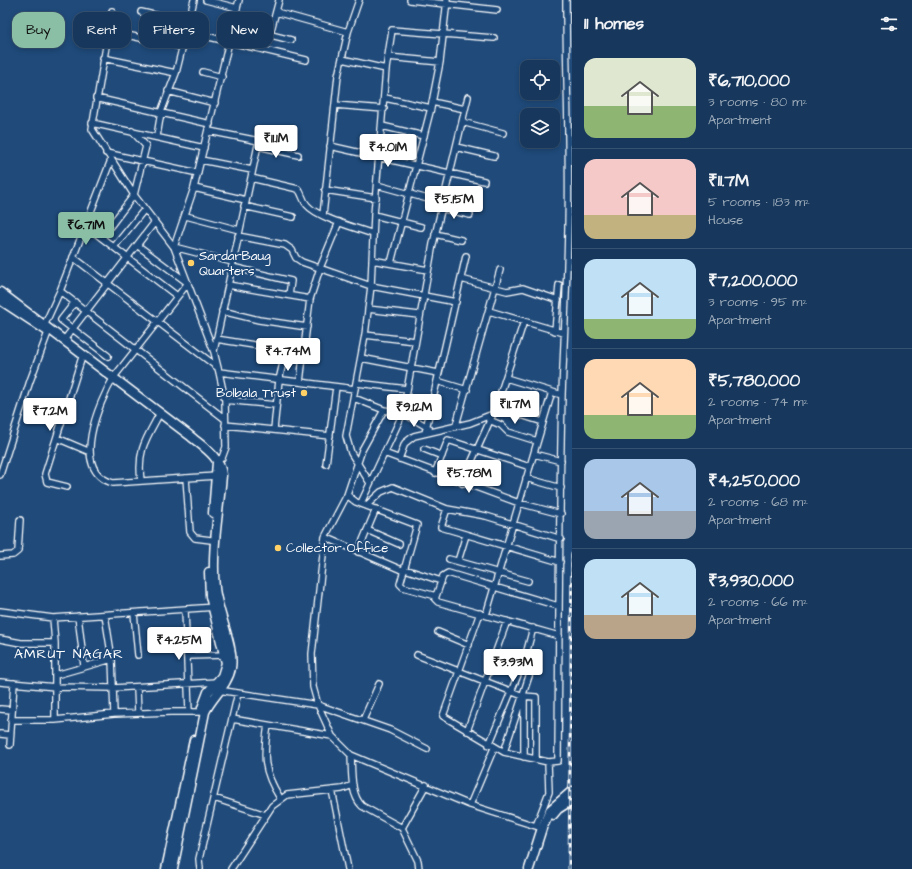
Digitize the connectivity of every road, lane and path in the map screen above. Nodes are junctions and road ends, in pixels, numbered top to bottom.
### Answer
1 (194, 0) edge
2 (206, 0) edge
3 (239, 0) edge
4 (279, 0) edge
5 (359, 0) edge
6 (410, 0) edge
7 (566, 0) edge
8 (446, 2) edge
9 (237, 8) junction
10 (497, 10) dead end
11 (191, 12) edge
12 (236, 12) edge
13 (276, 12) junction
14 (273, 23) edge
15 (348, 32) junction
16 (442, 34) junction
17 (273, 35) edge
18 (494, 38) dead end
19 (291, 40) dead end
20 (105, 48) edge
21 (182, 48) edge
22 (228, 48) edge
23 (256, 48) edge
24 (388, 57) junction
25 (103, 58) junction
26 (342, 59) junction
27 (306, 60) dead end
28 (440, 62) junction
29 (386, 68) junction
30 (203, 72) dead end
31 (176, 73) junction
32 (222, 77) junction
33 (168, 90) junction
34 (468, 97) dead end
35 (96, 98) junction
36 (385, 98) junction
37 (215, 103) junction
38 (335, 105) junction
39 (432, 105) junction
40 (384, 109) junction
41 (465, 109) junction
42 (161, 112) junction
43 (462, 122) junction
44 (92, 123) junction
45 (210, 124) junction
46 (382, 126) junction
47 (132, 131) junction
48 (209, 131) junction
49 (261, 131) dead end
50 (503, 133) dead end
51 (156, 136) junction
52 (424, 136) junction
53 (258, 144) junction
54 (330, 146) junction
55 (456, 147) junction
56 (204, 148) junction
57 (106, 153) junction
58 (298, 155) dead end
59 (494, 156) dead end
60 (379, 157) junction
61 (111, 160) junction
62 (143, 160) junction
63 (201, 160) junction
64 (417, 166) junction
65 (252, 170) junction
66 (450, 172) junction
67 (198, 173) junction
68 (251, 178) junction
69 (484, 181) dead end
70 (377, 185) junction
71 (194, 188) junction
72 (325, 190) junction
73 (409, 194) junction
74 (134, 195) junction
75 (376, 198) junction
76 (428, 199) dead end
77 (245, 203) junction
78 (441, 208) junction
79 (144, 210) junction
80 (323, 215) junction
81 (374, 215) junction
82 (186, 216) junction
83 (470, 216) dead end
84 (293, 217) dead end
85 (339, 222) junction
86 (401, 222) junction
87 (154, 223) junction
88 (85, 225) junction
89 (421, 227) dead end
90 (239, 230) junction
91 (373, 234) junction
92 (435, 234) junction
93 (238, 236) junction
94 (102, 237) junction
95 (461, 240) dead end
96 (138, 245) junction
97 (114, 247) junction
98 (174, 247) junction
99 (466, 256) dead end
100 (73, 257) junction
101 (128, 258) junction
102 (372, 260) junction
103 (391, 263) junction
104 (232, 264) junction
105 (320, 268) junction
106 (428, 270) junction
107 (500, 270) dead end
108 (461, 279) junction
109 (188, 283) junction
110 (107, 285) junction
111 (228, 285) junction
112 (560, 285) dead end
113 (371, 286) junction
114 (496, 288) junction
115 (60, 291) junction
116 (0, 292) edge
117 (289, 295) junction
118 (423, 295) junction
119 (177, 296) junction
120 (310, 299) junction
121 (0, 300) edge
122 (558, 300) junction
123 (75, 302) junction
124 (456, 302) junction
125 (368, 309) junction
126 (86, 311) junction
127 (222, 311) junction
128 (489, 311) junction
129 (419, 316) junction
130 (524, 321) junction
131 (156, 322) junction
132 (307, 327) junction
133 (49, 329) junction
134 (73, 329) junction
135 (554, 331) junction
136 (564, 334) junction
137 (365, 335) junction
138 (216, 339) junction
139 (64, 340) junction
140 (415, 341) junction
141 (136, 350) junction
142 (286, 350) junction
143 (214, 352) junction
144 (304, 353) junction
145 (83, 354) junction
146 (108, 356) dead end
147 (360, 358) junction
148 (410, 367) junction
149 (218, 370) junction
150 (438, 373) junction
151 (114, 377) junction
152 (506, 378) junction
153 (279, 380) junction
154 (437, 381) junction
155 (300, 382) junction
156 (336, 386) junction
157 (356, 386) junction
158 (407, 389) junction
159 (468, 390) junction
160 (552, 392) junction
161 (562, 395) junction
162 (354, 398) junction
163 (225, 400) junction
164 (276, 405) junction
165 (496, 407) junction
166 (384, 410) junction
167 (403, 412) junction
168 (160, 413) junction
169 (493, 414) junction
170 (489, 420) junction
171 (225, 422) junction
172 (543, 422) junction
173 (456, 425) junction
174 (427, 426) junction
175 (274, 429) junction
176 (433, 431) junction
177 (425, 433) junction
178 (330, 436) junction
179 (57, 438) junction
180 (537, 441) junction
181 (424, 449) dead end
182 (477, 449) junction
183 (90, 452) junction
184 (384, 453) junction
185 (534, 454) junction
186 (442, 456) junction
187 (399, 459) junction
188 (218, 460) junction
189 (561, 461) junction
190 (358, 463) junction
191 (326, 464) dead end
192 (530, 467) junction
193 (435, 473) junction
194 (0, 475) edge
195 (216, 476) junction
196 (186, 478) junction
197 (526, 478) junction
198 (141, 481) junction
199 (370, 483) junction
200 (462, 483) junction
201 (67, 487) dead end
202 (561, 488) junction
203 (347, 495) junction
204 (519, 503) junction
205 (364, 504) junction
206 (376, 509) junction
207 (447, 509) junction
208 (561, 514) junction
209 (20, 520) dead end
210 (512, 525) junction
211 (367, 530) junction
212 (466, 535) junction
213 (325, 537) junction
214 (561, 539) junction
215 (211, 540) junction
216 (399, 544) dead end
217 (506, 546) junction
218 (358, 552) junction
219 (0, 556) edge
220 (449, 559) dead end
221 (458, 561) junction
222 (560, 562) junction
223 (405, 570) junction
224 (499, 573) junction
225 (441, 581) junction
226 (528, 581) dead end
227 (494, 587) junction
228 (436, 596) junction
229 (558, 606) junction
230 (215, 607) junction
231 (185, 610) junction
232 (0, 611) edge
233 (134, 613) junction
234 (483, 614) junction
235 (105, 615) junction
236 (78, 616) junction
237 (53, 618) junction
238 (507, 621) junction
239 (533, 628) junction
240 (438, 632) dead end
241 (559, 636) junction
242 (0, 639) edge
243 (55, 643) junction
244 (469, 645) junction
245 (138, 655) dead end
246 (228, 655) junction
247 (416, 655) dead end
248 (188, 656) junction
249 (112, 658) junction
250 (533, 664) dead end
251 (84, 666) junction
252 (459, 671) junction
253 (56, 675) junction
254 (485, 681) junction
255 (0, 682) edge
256 (14, 683) junction
257 (188, 683) junction
258 (220, 684) junction
259 (379, 684) dead end
260 (56, 687) junction
261 (113, 688) junction
262 (137, 688) junction
263 (511, 691) junction
264 (238, 693) junction
265 (524, 696) junction
266 (318, 705) junction
267 (0, 709) edge
268 (12, 710) junction
269 (189, 712) junction
270 (203, 712) junction
271 (138, 713) junction
272 (114, 714) junction
273 (232, 719) junction
274 (11, 720) junction
275 (55, 720) junction
276 (363, 720) junction
277 (268, 725) junction
278 (467, 731) junction
279 (0, 734) edge
280 (10, 735) junction
281 (332, 736) junction
282 (10, 745) dead end
283 (492, 746) junction
284 (427, 749) dead end
285 (504, 752) junction
286 (351, 755) junction
287 (524, 757) junction
288 (536, 759) junction
289 (548, 762) junction
290 (426, 785) junction
291 (353, 786) junction
292 (332, 790) junction
293 (572, 791) edge
294 (214, 798) junction
295 (280, 798) junction
296 (572, 800) edge
297 (470, 805) junction
298 (266, 815) junction
299 (402, 828) junction
300 (541, 830) junction
301 (166, 869) edge
302 (173, 869) edge
303 (200, 869) edge
304 (231, 869) edge
305 (348, 869) edge
306 (419, 869) edge
307 (529, 869) edge
308 (534, 869) edge

1 - 11 street
2 - 9 street
3 - 9 street
4 - 13 street
5 - 15 street
6 - 8 street
7 - 136 street
8 - 10 street
8 - 16 street
9 - 12 street
13 - 14 street
13 - 15 street
15 - 26 street
16 - 18 street
16 - 24 street
16 - 28 street
17 - 19 street
20 - 25 street
21 - 31 street
22 - 32 street
23 - 27 street
24 - 28 street
24 - 29 street
25 - 31 street
25 - 35 street
26 - 29 street
26 - 38 street
28 - 39 street
29 - 36 street
30 - 32 street
31 - 33 street
32 - 37 street
33 - 37 street
33 - 42 street
34 - 41 street
35 - 42 street
35 - 44 street
36 - 39 street
36 - 40 street
37 - 45 street
38 - 40 street
38 - 54 street
39 - 41 street
39 - 52 street
40 - 46 street
41 - 43 street
42 - 45 street
42 - 51 street
43 - 50 street
43 - 55 street
44 - 47 street
44 - 57 street
45 - 48 street
46 - 52 street
46 - 60 street
47 - 51 street
47 - 62 street
48 - 53 street
48 - 56 street
49 - 53 street
51 - 56 street
52 - 64 street
53 - 58 street
53 - 65 street
54 - 60 street
54 - 72 street
55 - 59 street
55 - 66 street
56 - 63 street
57 - 61 street
57 - 62 street
60 - 64 street
60 - 70 street
61 - 74 street
61 - 88 street
62 - 67 street
62 - 74 street
63 - 65 street
63 - 67 street
64 - 66 street
64 - 73 street
65 - 68 street
66 - 69 street
66 - 78 street
67 - 71 street
68 - 77 street
68 - 80 street
70 - 73 street
70 - 75 street
71 - 77 street
71 - 82 street
72 - 75 street
72 - 80 street
73 - 76 street
73 - 86 street
74 - 79 street
74 - 94 street
75 - 81 street
77 - 84 street
77 - 90 street
78 - 83 street
78 - 92 street
79 - 87 street
79 - 97 street
80 - 85 street
81 - 86 street
81 - 91 street
82 - 90 street
82 - 98 street
85 - 91 street
85 - 105 street
86 - 89 street
86 - 103 street
87 - 96 street
87 - 98 street
88 - 94 street
88 - 100 street
90 - 93 street
91 - 102 street
92 - 95 street
92 - 106 street
93 - 104 street
93 - 105 street
94 - 97 street
96 - 101 street
96 - 109 street
97 - 101 street
98 - 104 street
98 - 109 street
99 - 108 street
100 - 110 street
100 - 115 street
101 - 110 street
101 - 119 street
102 - 103 street
102 - 113 street
103 - 106 street
104 - 111 street
104 - 117 street
105 - 113 street
105 - 120 street
106 - 118 street
107 - 114 street
108 - 114 street
108 - 124 street
109 - 119 street
109 - 143 street
110 - 126 street
110 - 131 street
111 - 117 street
111 - 127 street
112 - 122 street
113 - 118 street
113 - 125 street
114 - 122 street
114 - 128 street
115 - 123 street
115 - 133 street
116 - 133 street
117 - 120 street
118 - 124 street
118 - 129 street
119 - 131 street
120 - 132 street
121 - 133 street
122 - 135 street
123 - 126 street
123 - 134 street
124 - 150 street
125 - 129 street
125 - 137 street
126 - 134 street
126 - 141 street
127 - 132 street
127 - 138 street
128 - 130 street
128 - 159 street
129 - 140 street
130 - 135 street
130 - 152 street
131 - 141 street
131 - 149 street
132 - 144 street
133 - 139 street
133 - 194 street
134 - 139 street
134 - 146 street
135 - 136 street
136 - 161 street
137 - 140 street
137 - 147 street
138 - 142 street
138 - 143 street
139 - 145 street
140 - 148 street
141 - 151 street
141 - 171 street
142 - 144 street
142 - 153 street
143 - 149 street
144 - 155 street
145 - 151 street
145 - 179 street
147 - 148 street
147 - 157 street
148 - 150 street
148 - 158 street
149 - 153 street
149 - 163 street
150 - 154 street
151 - 168 street
151 - 183 street
152 - 160 street
152 - 165 street
153 - 155 street
153 - 164 street
154 - 159 street
154 - 174 street
155 - 156 street
156 - 157 street
156 - 178 street
157 - 158 street
157 - 162 street
158 - 167 street
159 - 173 street
160 - 161 street
160 - 172 street
161 - 189 street
162 - 166 street
162 - 190 street
163 - 164 street
163 - 171 street
164 - 175 street
165 - 169 street
165 - 172 street
166 - 167 street
166 - 190 street
167 - 174 street
167 - 184 street
168 - 188 street
168 - 198 street
169 - 170 street
169 - 173 street
170 - 180 street
170 - 182 street
171 - 175 street
171 - 188 street
172 - 180 street
173 - 176 street
174 - 176 street
174 - 177 street
175 - 178 street
176 - 177 street
177 - 187 street
178 - 191 street
179 - 183 street
179 - 201 street
180 - 185 street
181 - 186 street
182 - 186 street
182 - 192 street
182 - 200 street
183 - 198 street
184 - 187 street
184 - 199 street
185 - 189 street
185 - 192 street
186 - 193 street
187 - 193 street
188 - 195 street
188 - 230 street
189 - 202 street
190 - 199 street
190 - 203 street
192 - 197 street
193 - 200 street
195 - 196 street
195 - 215 street
196 - 198 street
196 - 215 street
197 - 202 street
197 - 204 street
199 - 205 street
200 - 204 street
202 - 208 street
203 - 205 street
203 - 213 street
204 - 208 street
204 - 210 street
205 - 206 street
205 - 207 street
206 - 211 street
206 - 223 street
207 - 210 street
207 - 212 street
208 - 214 street
209 - 219 street
210 - 214 street
210 - 217 street
211 - 216 street
211 - 218 street
212 - 217 street
212 - 221 street
213 - 218 street
213 - 266 street
214 - 222 street
215 - 230 street
217 - 222 street
217 - 224 street
218 - 223 street
220 - 221 street
221 - 224 street
222 - 229 street
223 - 225 street
223 - 228 street
224 - 226 street
224 - 227 street
225 - 227 street
225 - 228 street
227 - 229 street
227 - 234 street
228 - 234 street
229 - 241 street
230 - 231 street
230 - 246 street
231 - 233 street
231 - 248 street
232 - 237 street
233 - 235 street
233 - 245 street
234 - 238 street
234 - 244 street
235 - 236 street
235 - 249 street
236 - 237 street
236 - 251 street
237 - 243 street
238 - 239 street
238 - 254 street
239 - 241 street
239 - 263 street
240 - 244 street
241 - 289 street
242 - 243 street
243 - 253 street
244 - 252 street
246 - 248 street
246 - 258 street
247 - 252 street
248 - 257 street
249 - 251 street
249 - 261 street
250 - 265 street
251 - 253 street
252 - 254 street
252 - 278 street
253 - 260 street
254 - 263 street
254 - 278 street
255 - 256 street
256 - 260 street
256 - 268 street
257 - 258 street
257 - 262 street
257 - 269 street
258 - 264 street
258 - 270 street
259 - 276 street
260 - 261 street
260 - 275 street
261 - 262 street
261 - 272 street
262 - 271 street
263 - 265 street
263 - 283 street
264 - 266 street
264 - 273 street
265 - 285 street
265 - 287 street
265 - 288 street
266 - 276 street
266 - 281 street
267 - 268 street
268 - 274 street
269 - 270 street
269 - 271 street
270 - 301 street
270 - 302 street
271 - 272 street
272 - 275 street
273 - 277 street
273 - 294 street
274 - 275 street
274 - 280 street
276 - 284 street
277 - 281 street
277 - 295 street
278 - 283 street
279 - 280 street
280 - 282 street
281 - 286 street
283 - 285 street
283 - 297 street
285 - 287 street
286 - 290 street
286 - 291 street
287 - 288 street
288 - 289 street
289 - 300 street
290 - 297 street
290 - 299 street
291 - 292 street
291 - 299 street
292 - 295 street
292 - 305 street
293 - 300 street
294 - 298 street
294 - 303 street
295 - 298 street
296 - 300 street
297 - 300 street
298 - 304 street
299 - 306 street
300 - 307 street
300 - 308 street

